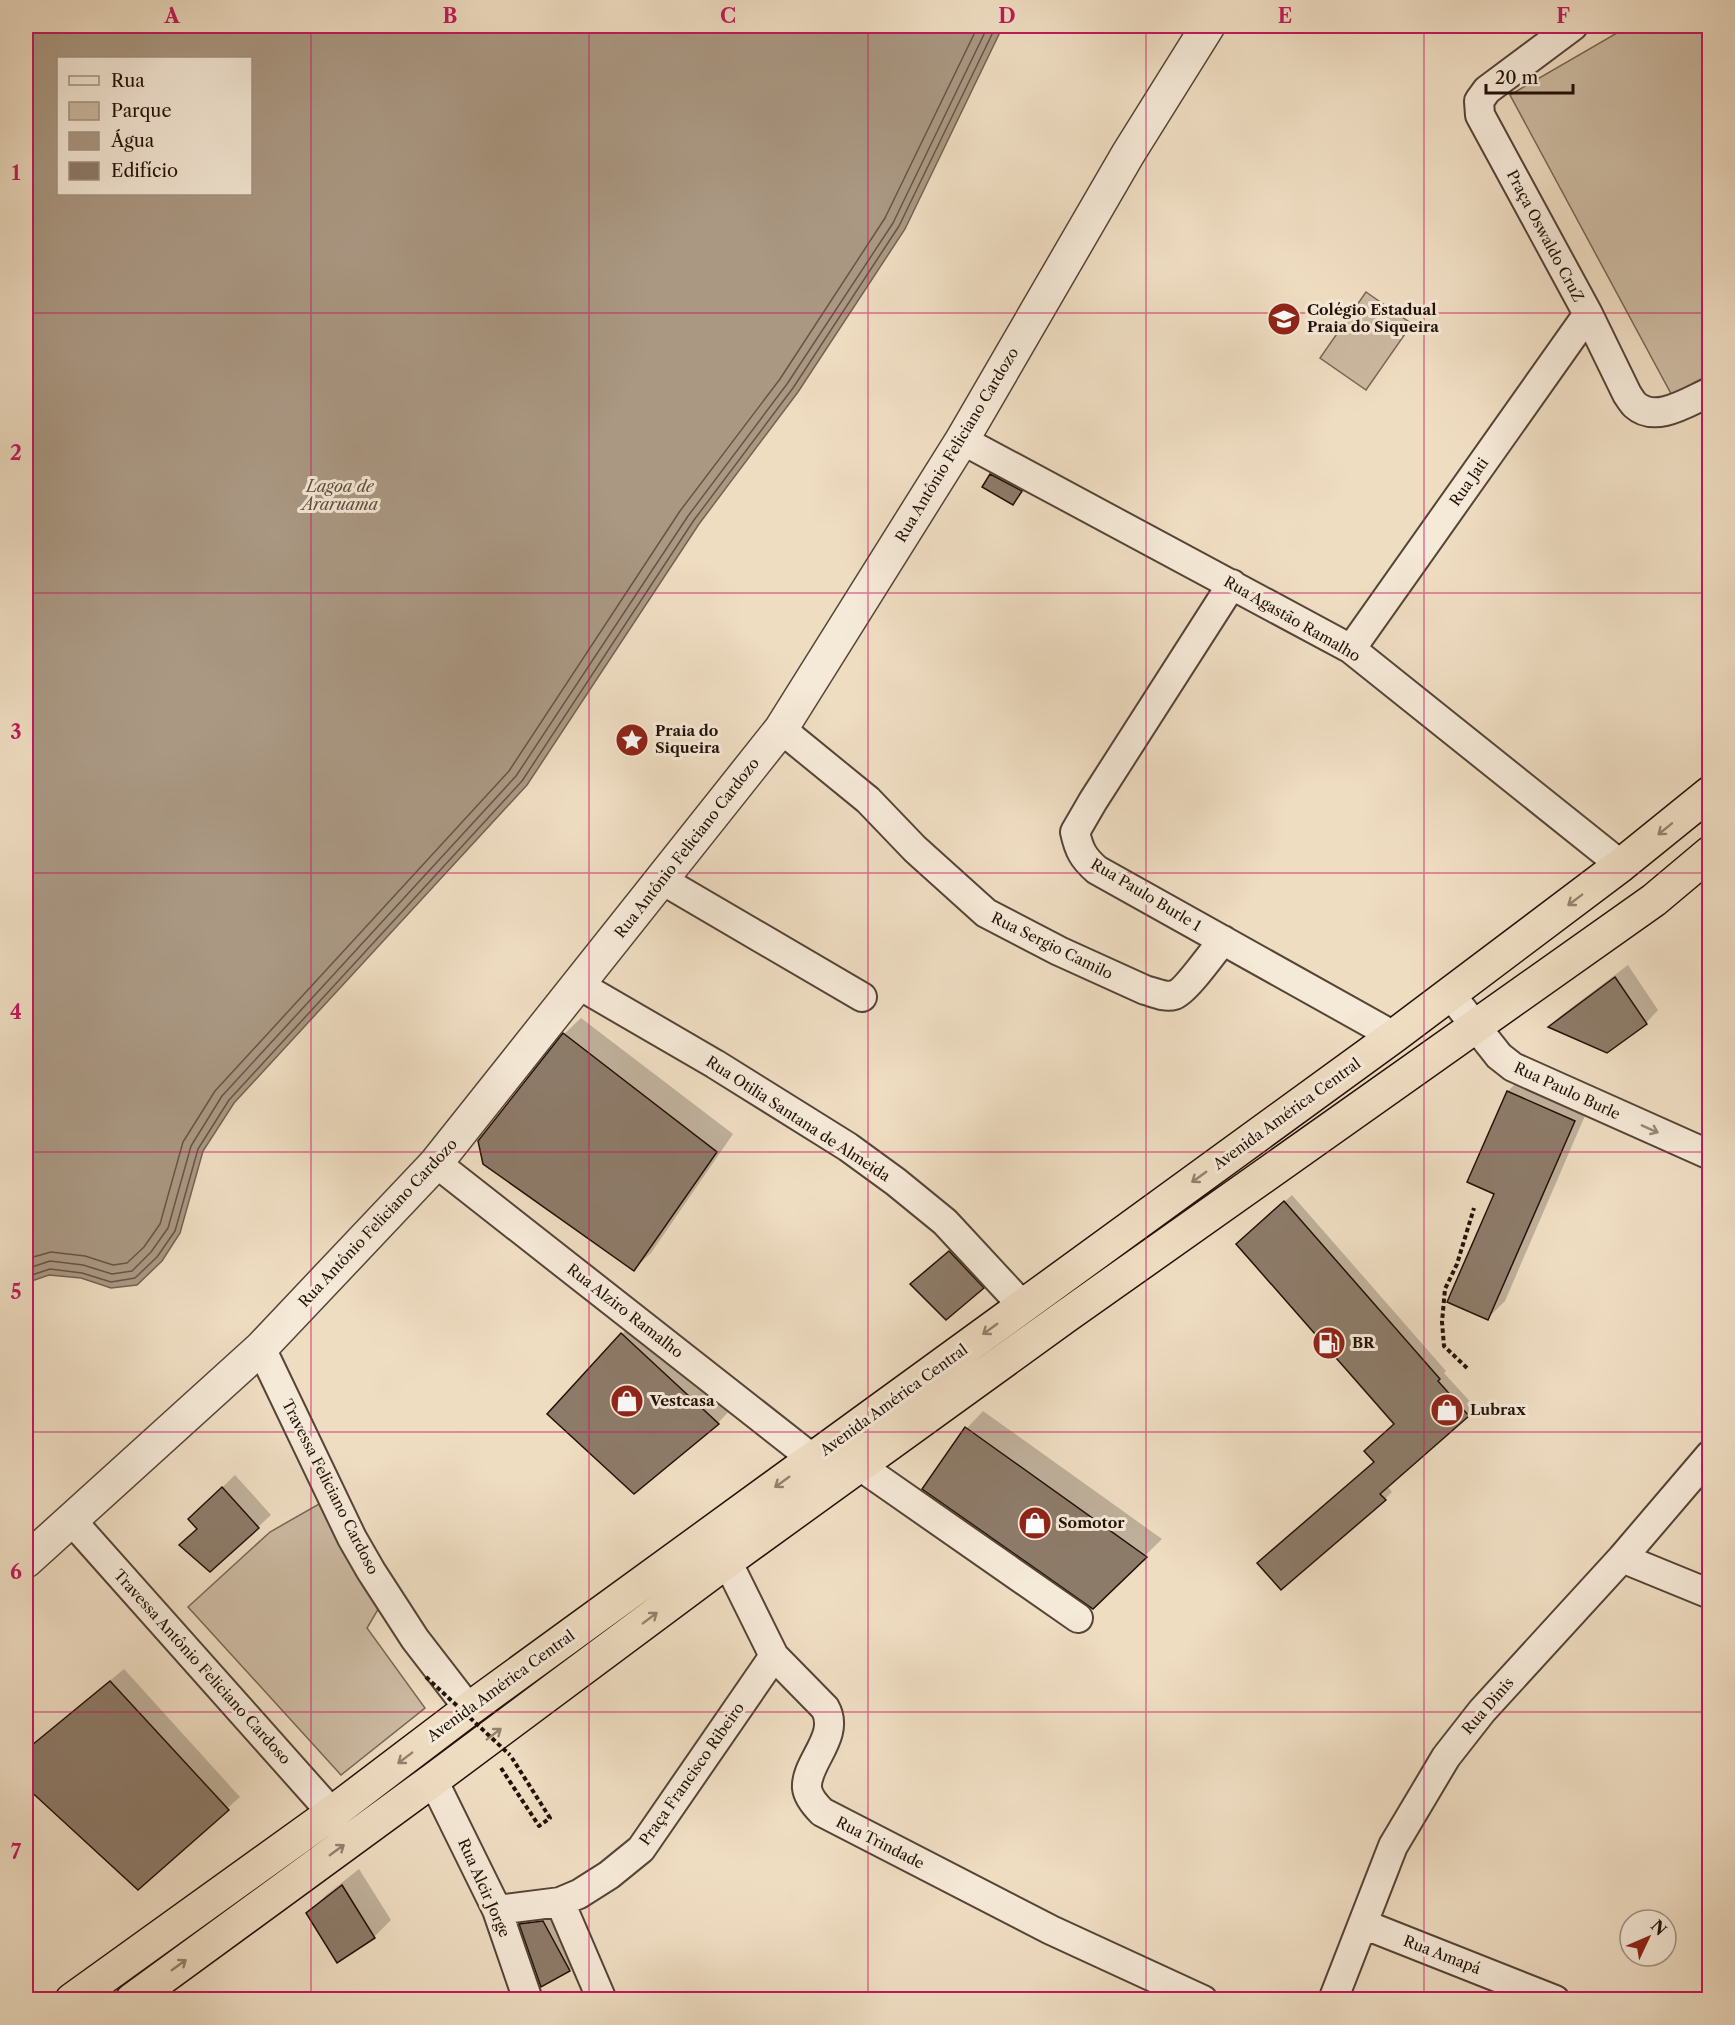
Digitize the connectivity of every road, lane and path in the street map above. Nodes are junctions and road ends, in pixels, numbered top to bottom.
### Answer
1 (1208, 26) edge
2 (1573, 26) edge
3 (1588, 314) junction
4 (1710, 392) edge
5 (962, 440) junction
6 (1232, 584) junction
7 (1351, 649) junction
8 (781, 729) junction
9 (1710, 793) edge
10 (1710, 853) edge
11 (1621, 865) junction
12 (662, 879) junction
13 (1222, 940) junction
14 (579, 985) junction
15 (1450, 994) junction
16 (862, 998) dead end
17 (1474, 1028) junction
18 (1394, 1036) junction
19 (1710, 1155) edge
20 (436, 1163) junction
21 (1474, 1208) dead end
22 (1022, 1305) junction
23 (261, 1348) junction
24 (1467, 1368) dead end
25 (1710, 1455) edge
26 (813, 1459) junction
27 (860, 1466) junction
28 (72, 1521) junction
29 (1622, 1558) junction
30 (26, 1561) edge
31 (727, 1561) junction
32 (1710, 1594) edge
33 (1078, 1618) dead end
34 (774, 1656) junction
35 (426, 1677) dead end
36 (469, 1708) junction
37 (496, 1748) junction
38 (432, 1780) junction
39 (332, 1813) junction
40 (560, 1902) junction
41 (497, 1910) junction
42 (1363, 1924) junction
43 (1518, 1992) edge
44 (72, 2000) edge
45 (132, 2000) edge
46 (528, 2000) edge
47 (602, 2000) edge
48 (1203, 2000) edge
49 (1333, 2000) edge
50 (1555, 2000) edge

1 - 5 street, Rua Antônio Feliciano Cardozo
2 - 3 street, Praça Oswaldo CruZ
3 - 4 street, Praça Oswaldo CruZ
3 - 7 street, Rua Jati
5 - 6 street, Rua Agastão Ramalho
5 - 8 street, Rua Antônio Feliciano Cardozo
6 - 7 street, Rua Agastão Ramalho
6 - 13 street, Rua Paulo Burle 1
7 - 11 street, Rua Agastão Ramalho
8 - 12 street, Rua Antônio Feliciano Cardozo
8 - 13 street, Rua Sergio Camilo
9 -> 11 highway, Avenida América Central
10 - 17 highway
11 -> 15 highway, Avenida América Central
12 - 14 street, Rua Antônio Feliciano Cardozo
12 - 16 street
13 - 18 street, Rua Paulo Burle 1
14 - 20 street, Rua Antônio Feliciano Cardozo
14 - 22 street, Rua Otilia Santana de Almeida
15 - 17 street, Rua Paulo Burle
15 - 18 highway, Avenida América Central
17 -> 19 street, Rua Paulo Burle
17 - 27 highway
18 -> 22 highway, Avenida América Central
20 - 23 street, Rua Antônio Feliciano Cardozo
20 - 26 street, Rua Alziro Ramalho
21 - 24 path
22 -> 26 highway, Avenida América Central
23 - 28 street, Rua Antônio Feliciano Cardozo
23 - 36 street, Travessa Feliciano Cardoso
25 - 29 street, Rua Dinis
26 -> 36 highway, Avenida América Central
27 - 31 highway
27 - 33 street
28 - 30 street, Rua Antônio Feliciano Cardozo
28 - 39 street, Travessa Antônio Feliciano Cardoso
29 - 32 street
29 - 42 street, Rua Dinis
31 - 34 street, Rua Trindade
37 -> 31 highway
34 - 40 street, Praça Francisco Ribeiro
34 - 48 street, Rua Trindade
35 - 37 path, bridge
36 -> 39 highway, Avenida América Central
37 - 37 path
37 - 38 highway
38 - 41 street, Rua Alcir Jorge
45 -> 38 highway
39 - 44 highway, Avenida América Central
40 - 41 street, Praça Francisco Ribeiro
40 - 47 street
41 - 46 street, Rua Alcir Jorge
42 - 43 street, Rua Amapá
42 - 49 street, Rua Dinis
43 - 50 street, Rua Amapá

